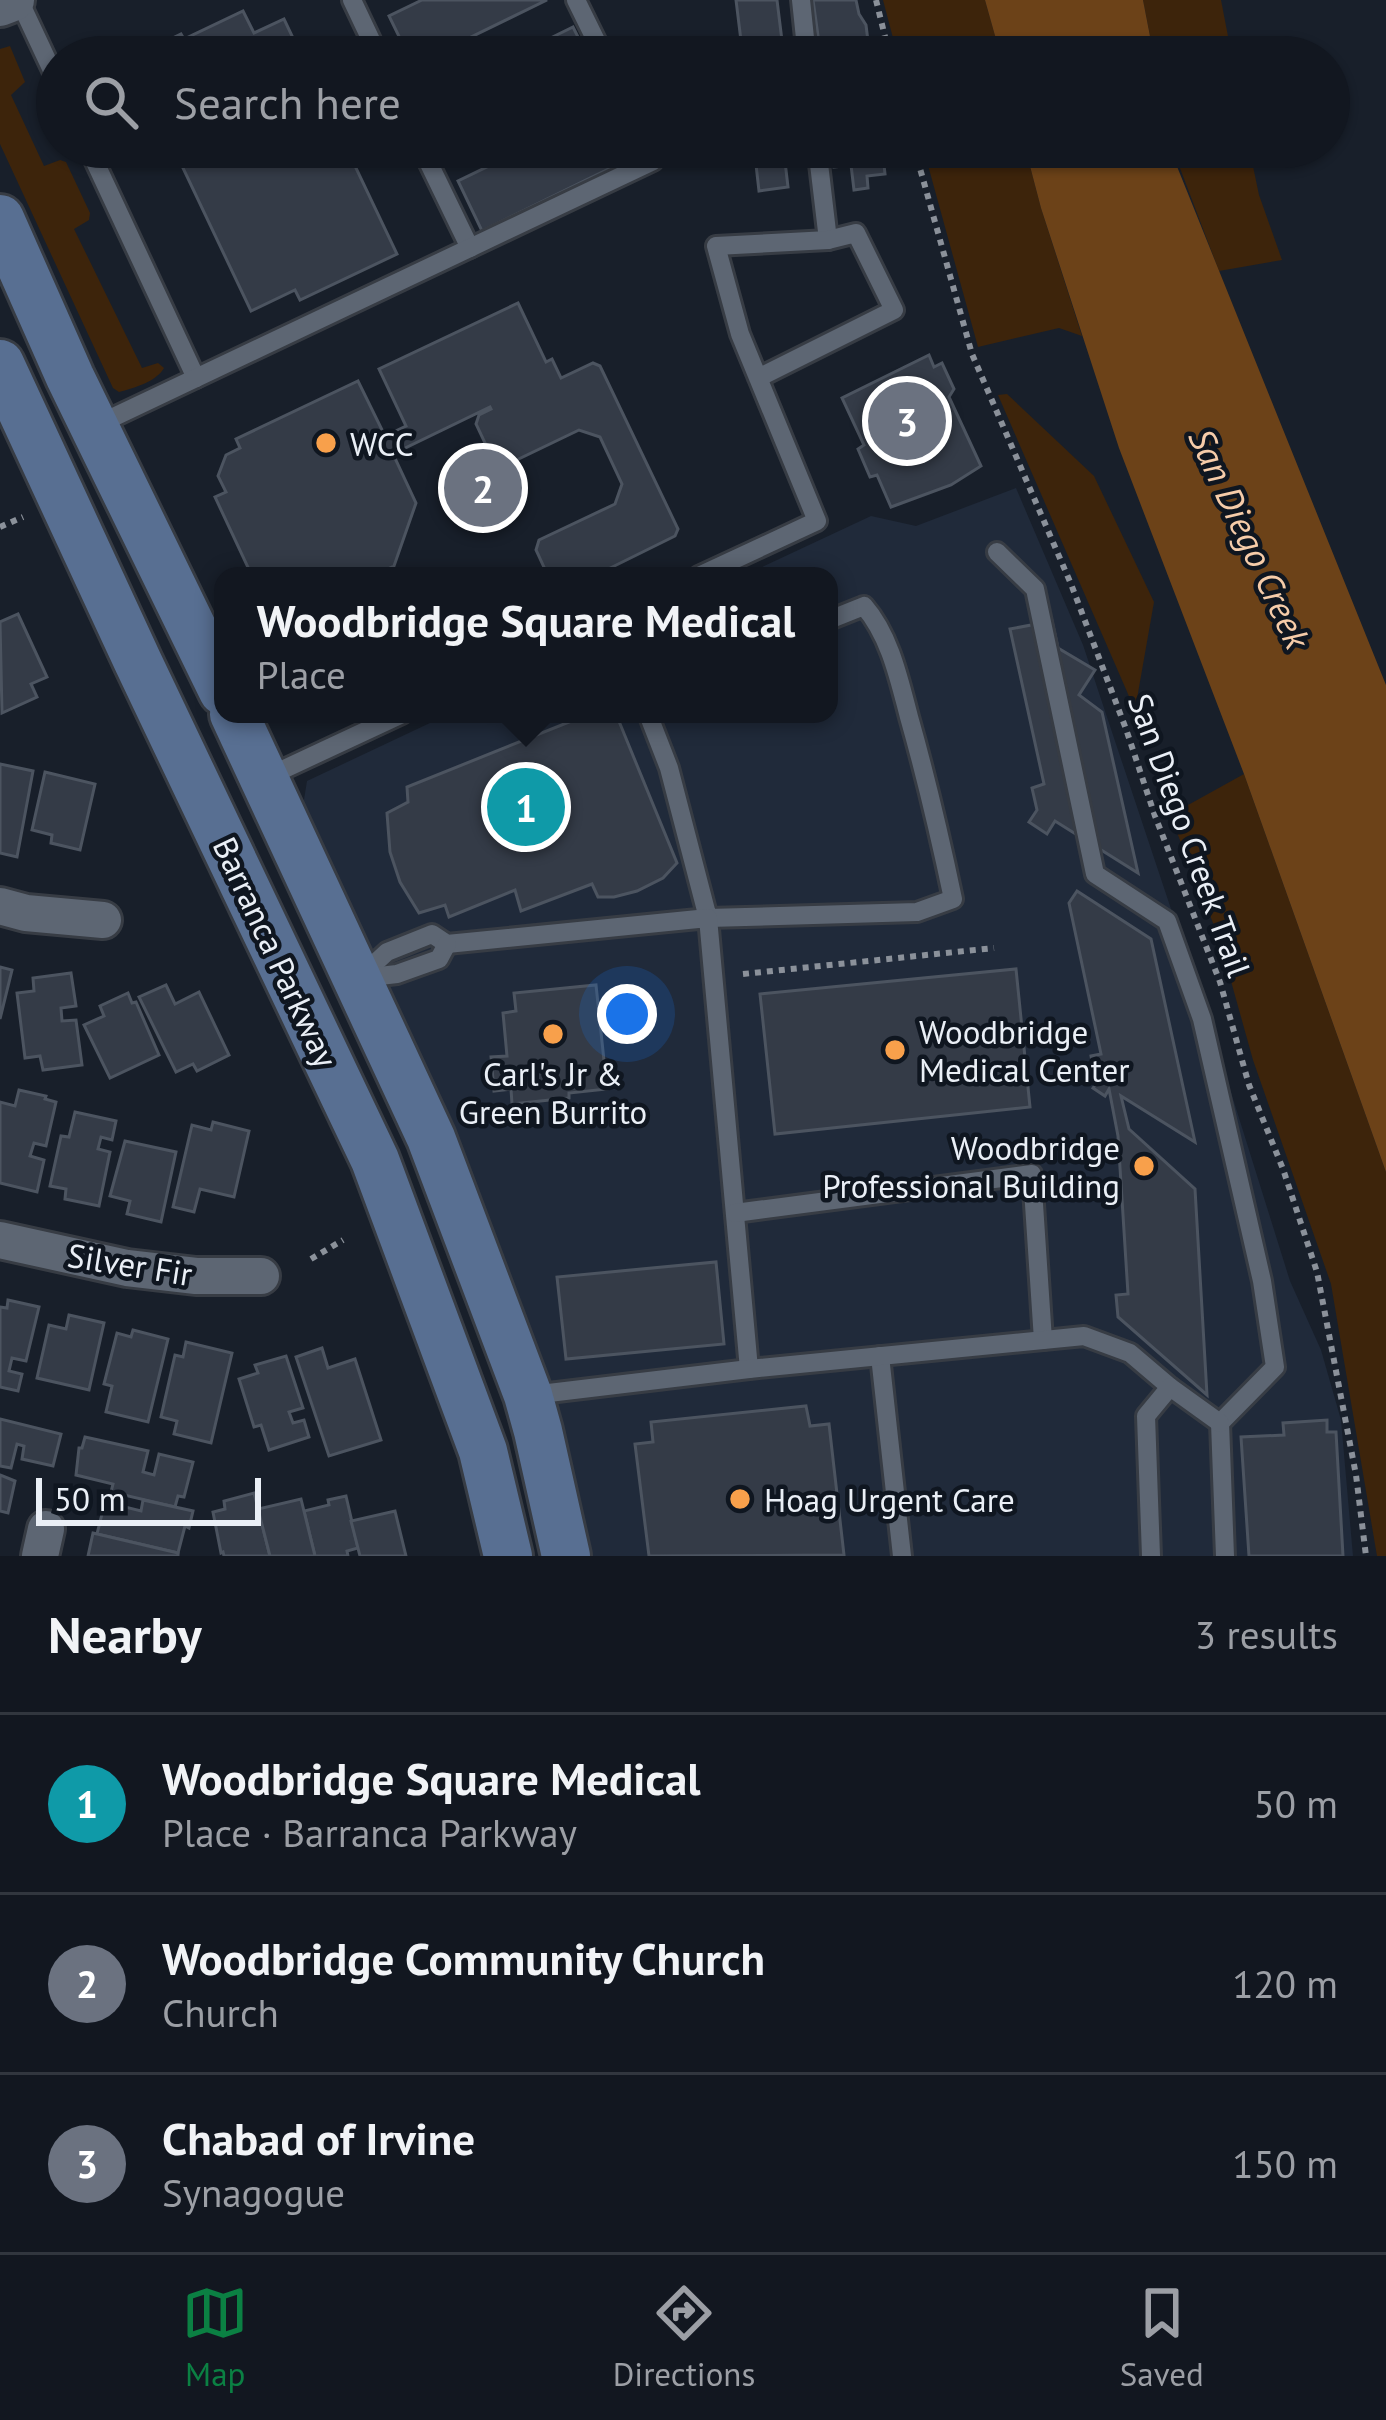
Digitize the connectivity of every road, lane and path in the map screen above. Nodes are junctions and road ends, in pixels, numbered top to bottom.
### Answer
1 (16, 0) edge
2 (352, 0) edge
3 (576, 0) edge
4 (801, 0) edge
5 (876, 0) edge
6 (0, 5) edge
7 (369, 36) edge
8 (594, 36) edge
9 (805, 36) edge
10 (885, 36) edge
11 (36, 40) edge
12 (98, 168) edge
13 (432, 168) edge
14 (638, 168) edge
15 (819, 168) edge
16 (920, 168) edge
17 (0, 219) edge
18 (828, 240) junction
19 (470, 248) junction
20 (0, 364) edge
21 (196, 378) junction
22 (758, 378) junction
23 (94, 426) junction
24 (23, 517) dead end
25 (0, 527) edge
26 (997, 552) dead end
27 (718, 567) edge
28 (838, 616) edge
29 (214, 673) edge
30 (238, 723) edge
31 (383, 723) edge
32 (652, 723) edge
33 (265, 778) junction
34 (0, 907) edge
35 (708, 918) junction
36 (103, 920) dead end
37 (994, 948) dead end
38 (743, 974) dead end
39 (359, 978) junction
40 (301, 1004) junction
41 (735, 1214) junction
42 (0, 1240) edge
43 (344, 1240) dead end
44 (311, 1258) dead end
45 (261, 1276) dead end
46 (1043, 1340) junction
47 (880, 1356) junction
48 (749, 1369) junction
49 (1170, 1387) junction
50 (527, 1395) junction
51 (1220, 1423) junction
52 (508, 1556) edge
53 (566, 1556) edge
54 (902, 1556) edge
55 (1151, 1556) edge
56 (1225, 1556) edge
57 (1366, 1556) edge

1 - 6 street
1 - 11 lane
2 - 7 lane
3 - 8 lane
4 - 9 lane
5 - 10 path
12 - 21 lane
13 - 19 lane
14 - 19 lane
15 - 18 lane
16 - 57 path, San Diego Creek Trail
17 - 23 main road
18 - 22 lane
18 - 22 lane
19 - 21 lane
20 - 40 main road, Barranca Parkway
21 - 23 lane
22 - 27 lane
23 - 29 main road
24 - 25 path
26 - 51 lane
28 - 35 lane
30 - 33 main road, Barranca Parkway
31 - 33 lane
32 - 35 lane
33 - 39 main road, Barranca Parkway
34 - 36 street
35 - 39 lane
35 - 41 lane
37 - 38 path
39 - 40 main road
39 - 50 main road, Barranca Parkway
40 - 52 main road, Barranca Parkway
41 - 46 lane
41 - 48 lane
42 - 45 street, Silver Fir
43 - 44 path
46 - 47 lane
46 - 49 lane
47 - 48 lane
47 - 54 lane
48 - 50 lane
49 - 51 lane
49 - 55 lane
50 - 53 main road, Barranca Parkway
51 - 56 lane

